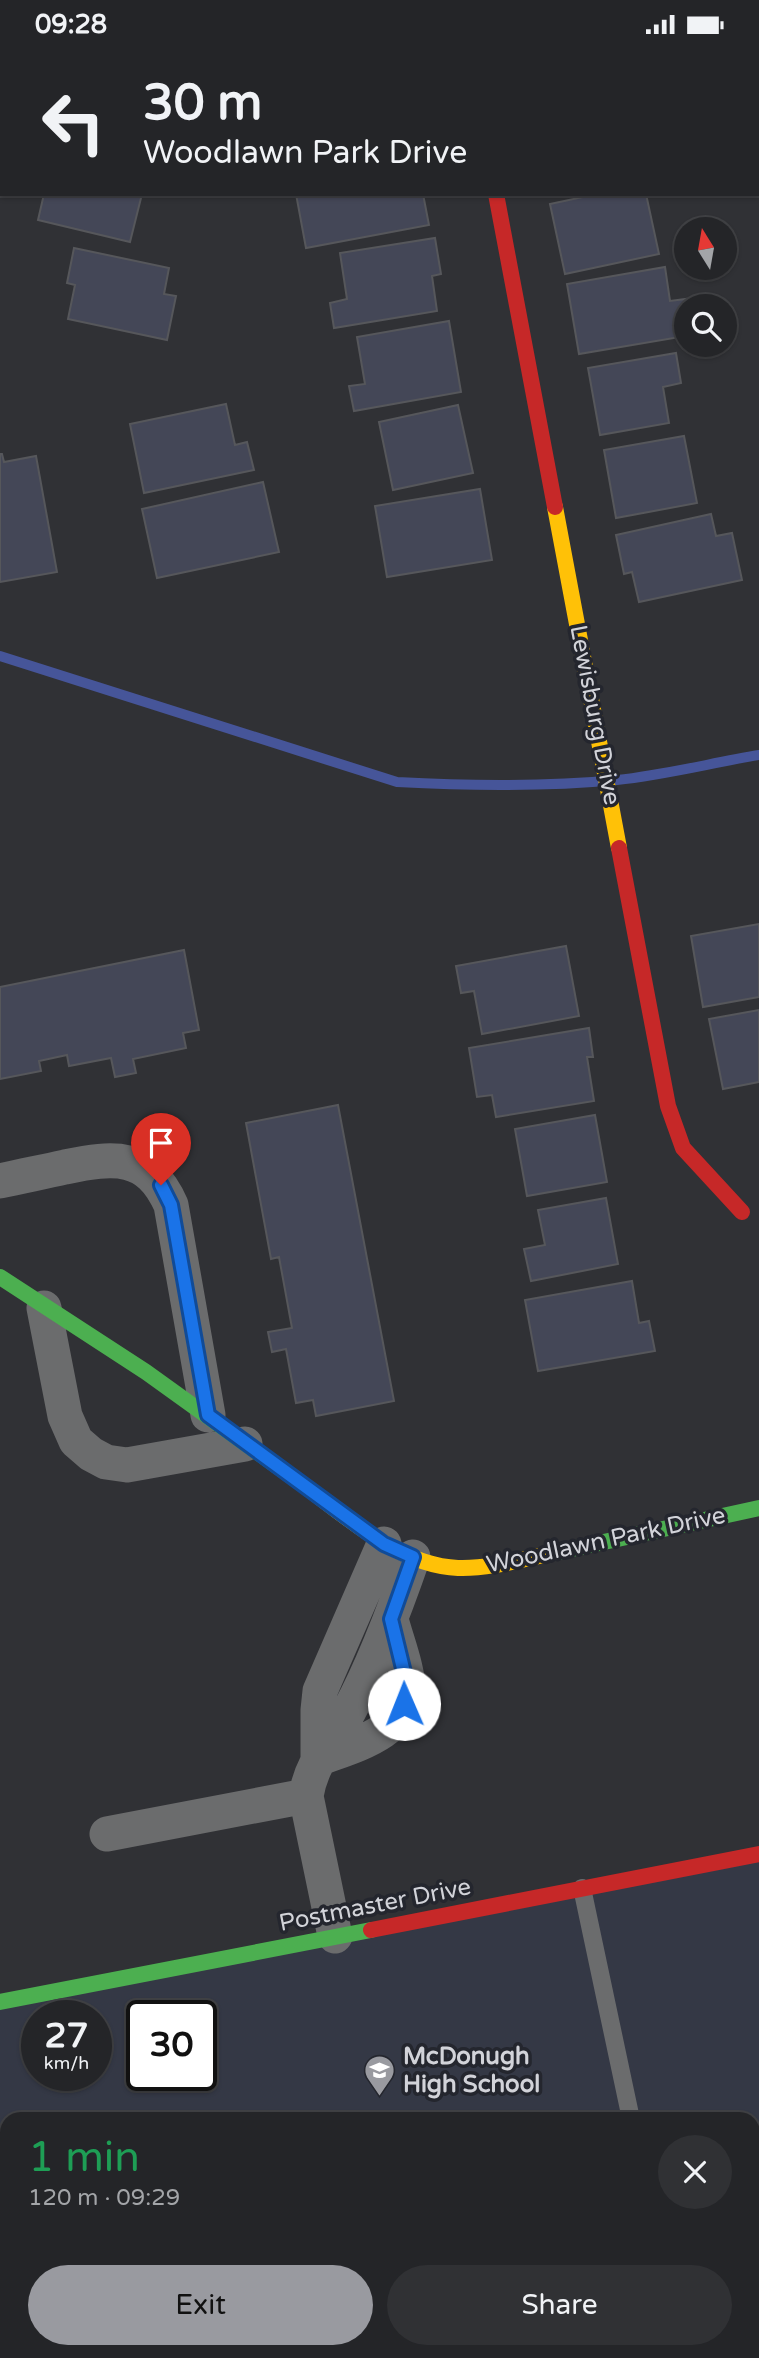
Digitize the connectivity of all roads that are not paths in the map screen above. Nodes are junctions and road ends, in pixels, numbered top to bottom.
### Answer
1 (496, 196) edge
2 (0, 1181) edge
3 (742, 1212) dead end
4 (4, 1284) edge
5 (44, 1308) junction
6 (208, 1415) junction
7 (245, 1444) junction
8 (759, 1508) edge
9 (398, 1551) junction
10 (391, 1619) junction
11 (318, 1759) junction
12 (306, 1796) junction
13 (107, 1834) dead end
14 (759, 1854) edge
15 (582, 1888) junction
16 (335, 1936) junction
17 (0, 2002) edge
18 (630, 2112) edge

1 - 3 street, Lewisburg Drive
2 - 6 street
4 - 5 street, Woodlawn Park Drive
5 - 6 street, Woodlawn Park Drive
5 - 7 street
6 - 7 street, Woodlawn Park Drive
7 - 9 street, Woodlawn Park Drive
8 - 9 street, Woodlawn Park Drive
9 - 10 street
9 - 11 street
10 - 11 street
10 - 11 street
11 - 12 street
12 - 13 street
12 - 16 street
14 - 15 street, Postmaster Drive
15 - 16 street, Postmaster Drive
15 - 18 lane
16 - 17 street, Postmaster Drive

